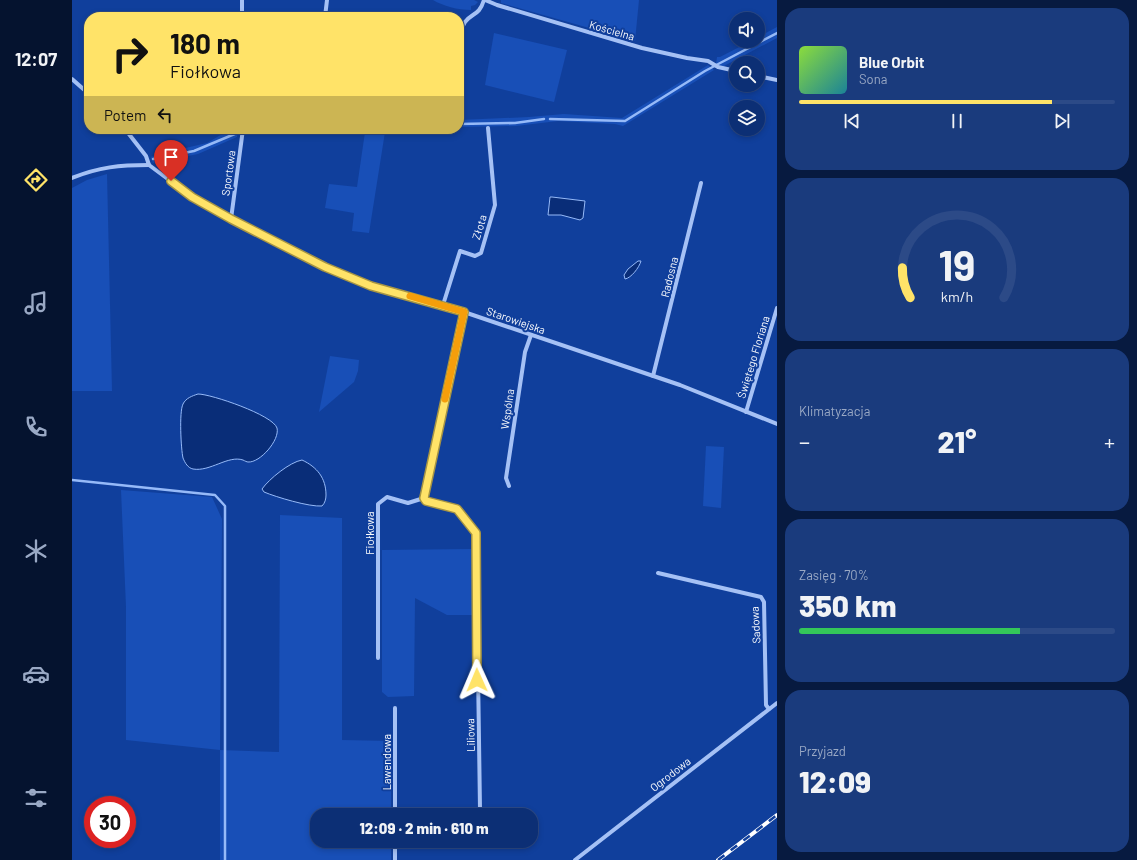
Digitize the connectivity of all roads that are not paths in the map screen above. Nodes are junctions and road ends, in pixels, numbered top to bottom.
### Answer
1 (242, 0) edge
2 (328, 0) edge
3 (484, 0) edge
4 (242, 12) edge
5 (326, 12) edge
6 (464, 24) edge
7 (729, 69) edge
8 (765, 77) edge
9 (72, 79) edge
10 (777, 80) edge
11 (84, 90) edge
12 (488, 128) dead end
13 (129, 134) edge
14 (242, 134) edge
15 (149, 165) junction
16 (72, 178) edge
17 (701, 183) dead end
18 (231, 219) junction
19 (443, 305) junction
20 (777, 308) edge
21 (464, 312) junction
22 (531, 335) junction
23 (653, 376) junction
24 (746, 412) junction
25 (777, 424) edge
26 (509, 486) dead end
27 (424, 498) junction
28 (658, 573) dead end
29 (378, 658) dead end
30 (777, 703) edge
31 (395, 708) dead end
32 (769, 709) junction
33 (395, 808) edge
34 (480, 808) edge
35 (395, 848) edge
36 (394, 860) edge
37 (575, 860) edge

1 - 4 street
2 - 5 street
3 - 6 street
3 - 7 street, Kościelna
8 - 10 street
9 - 11 street
12 - 19 street, Złota
13 - 15 street, Starowiejska
14 - 18 street, Sportowa
15 - 16 street
15 - 18 street, Starowiejska
17 - 23 street, Radosna
18 - 19 street, Starowiejska
19 - 21 street, Starowiejska
20 - 24 street, Świętego Floriana
21 - 22 street, Starowiejska
21 - 27 street
22 - 23 street, Starowiejska
22 - 26 street, Wspólna
23 - 24 street, Starowiejska
24 - 25 street, Starowiejska
27 - 29 street, Fiołkowa
27 - 34 street, Liliowa
28 - 32 street, Sadowa
30 - 32 street, Ogrodowa
31 - 33 street, Lawendowa
32 - 37 street, Ogrodowa
35 - 36 street

